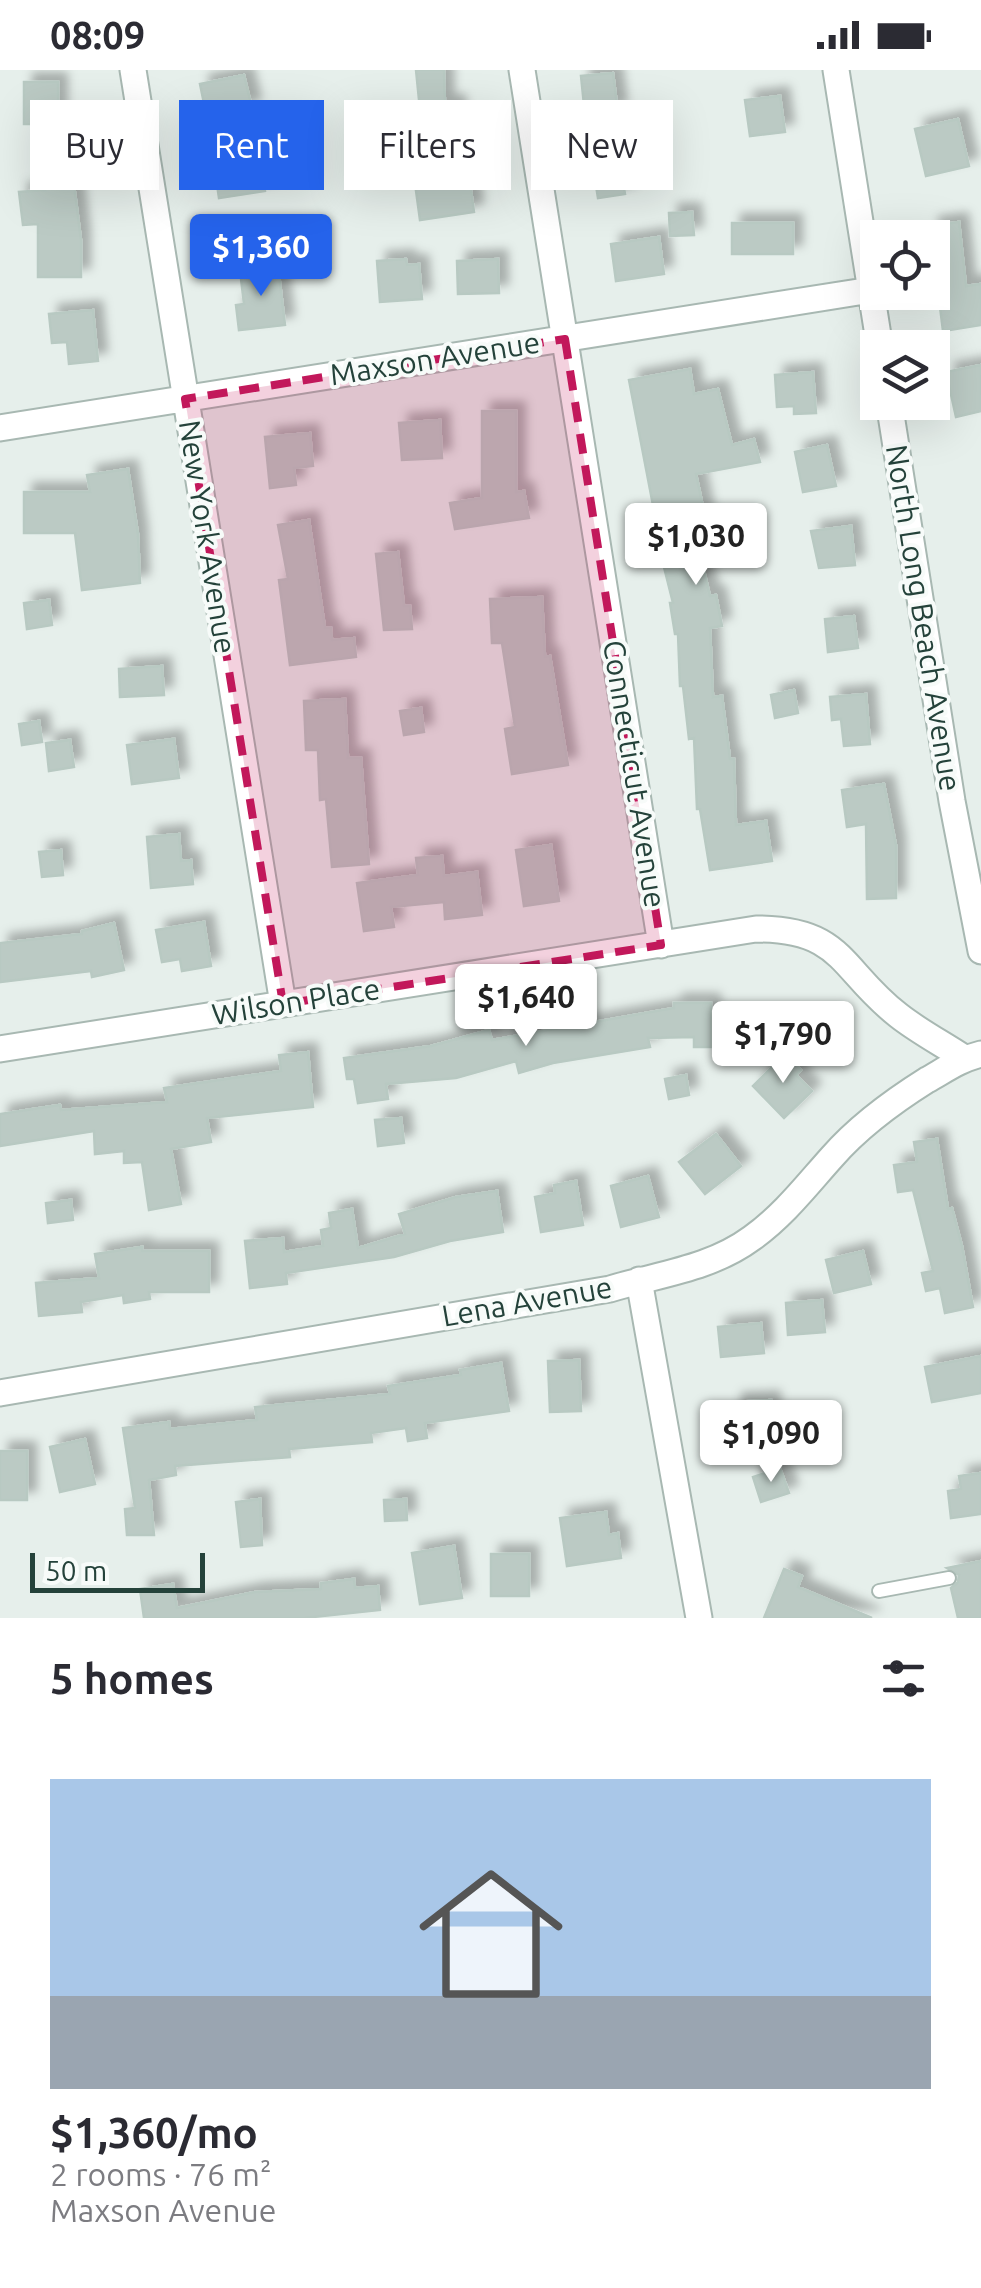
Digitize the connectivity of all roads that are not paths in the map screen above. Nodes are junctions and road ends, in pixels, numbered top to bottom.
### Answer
1 (133, 70) edge
2 (522, 70) edge
3 (836, 70) edge
4 (860, 221) edge
5 (860, 292) edge
6 (565, 339) junction
7 (185, 399) junction
8 (892, 420) edge
9 (0, 428) edge
10 (661, 945) junction
11 (981, 952) edge
12 (283, 1004) junction
13 (0, 1049) edge
14 (973, 1056) edge
15 (639, 1280) junction
16 (0, 1393) edge
17 (949, 1578) dead end
18 (879, 1591) dead end
19 (699, 1618) edge

1 - 7 street, New York Avenue
2 - 6 street, Connecticut Avenue
3 - 4 street
5 - 6 street, Maxson Avenue
6 - 7 street, Maxson Avenue
6 - 10 street, Connecticut Avenue
7 - 9 street, Maxson Avenue
7 - 12 street, New York Avenue
8 - 11 street, North Long Beach Avenue
10 - 12 street, Wilson Place
10 - 14 street, Wilson Place
12 - 13 street, Wilson Place
14 - 15 street, Lena Avenue
15 - 16 street, Lena Avenue
15 - 19 street
17 - 18 lane

